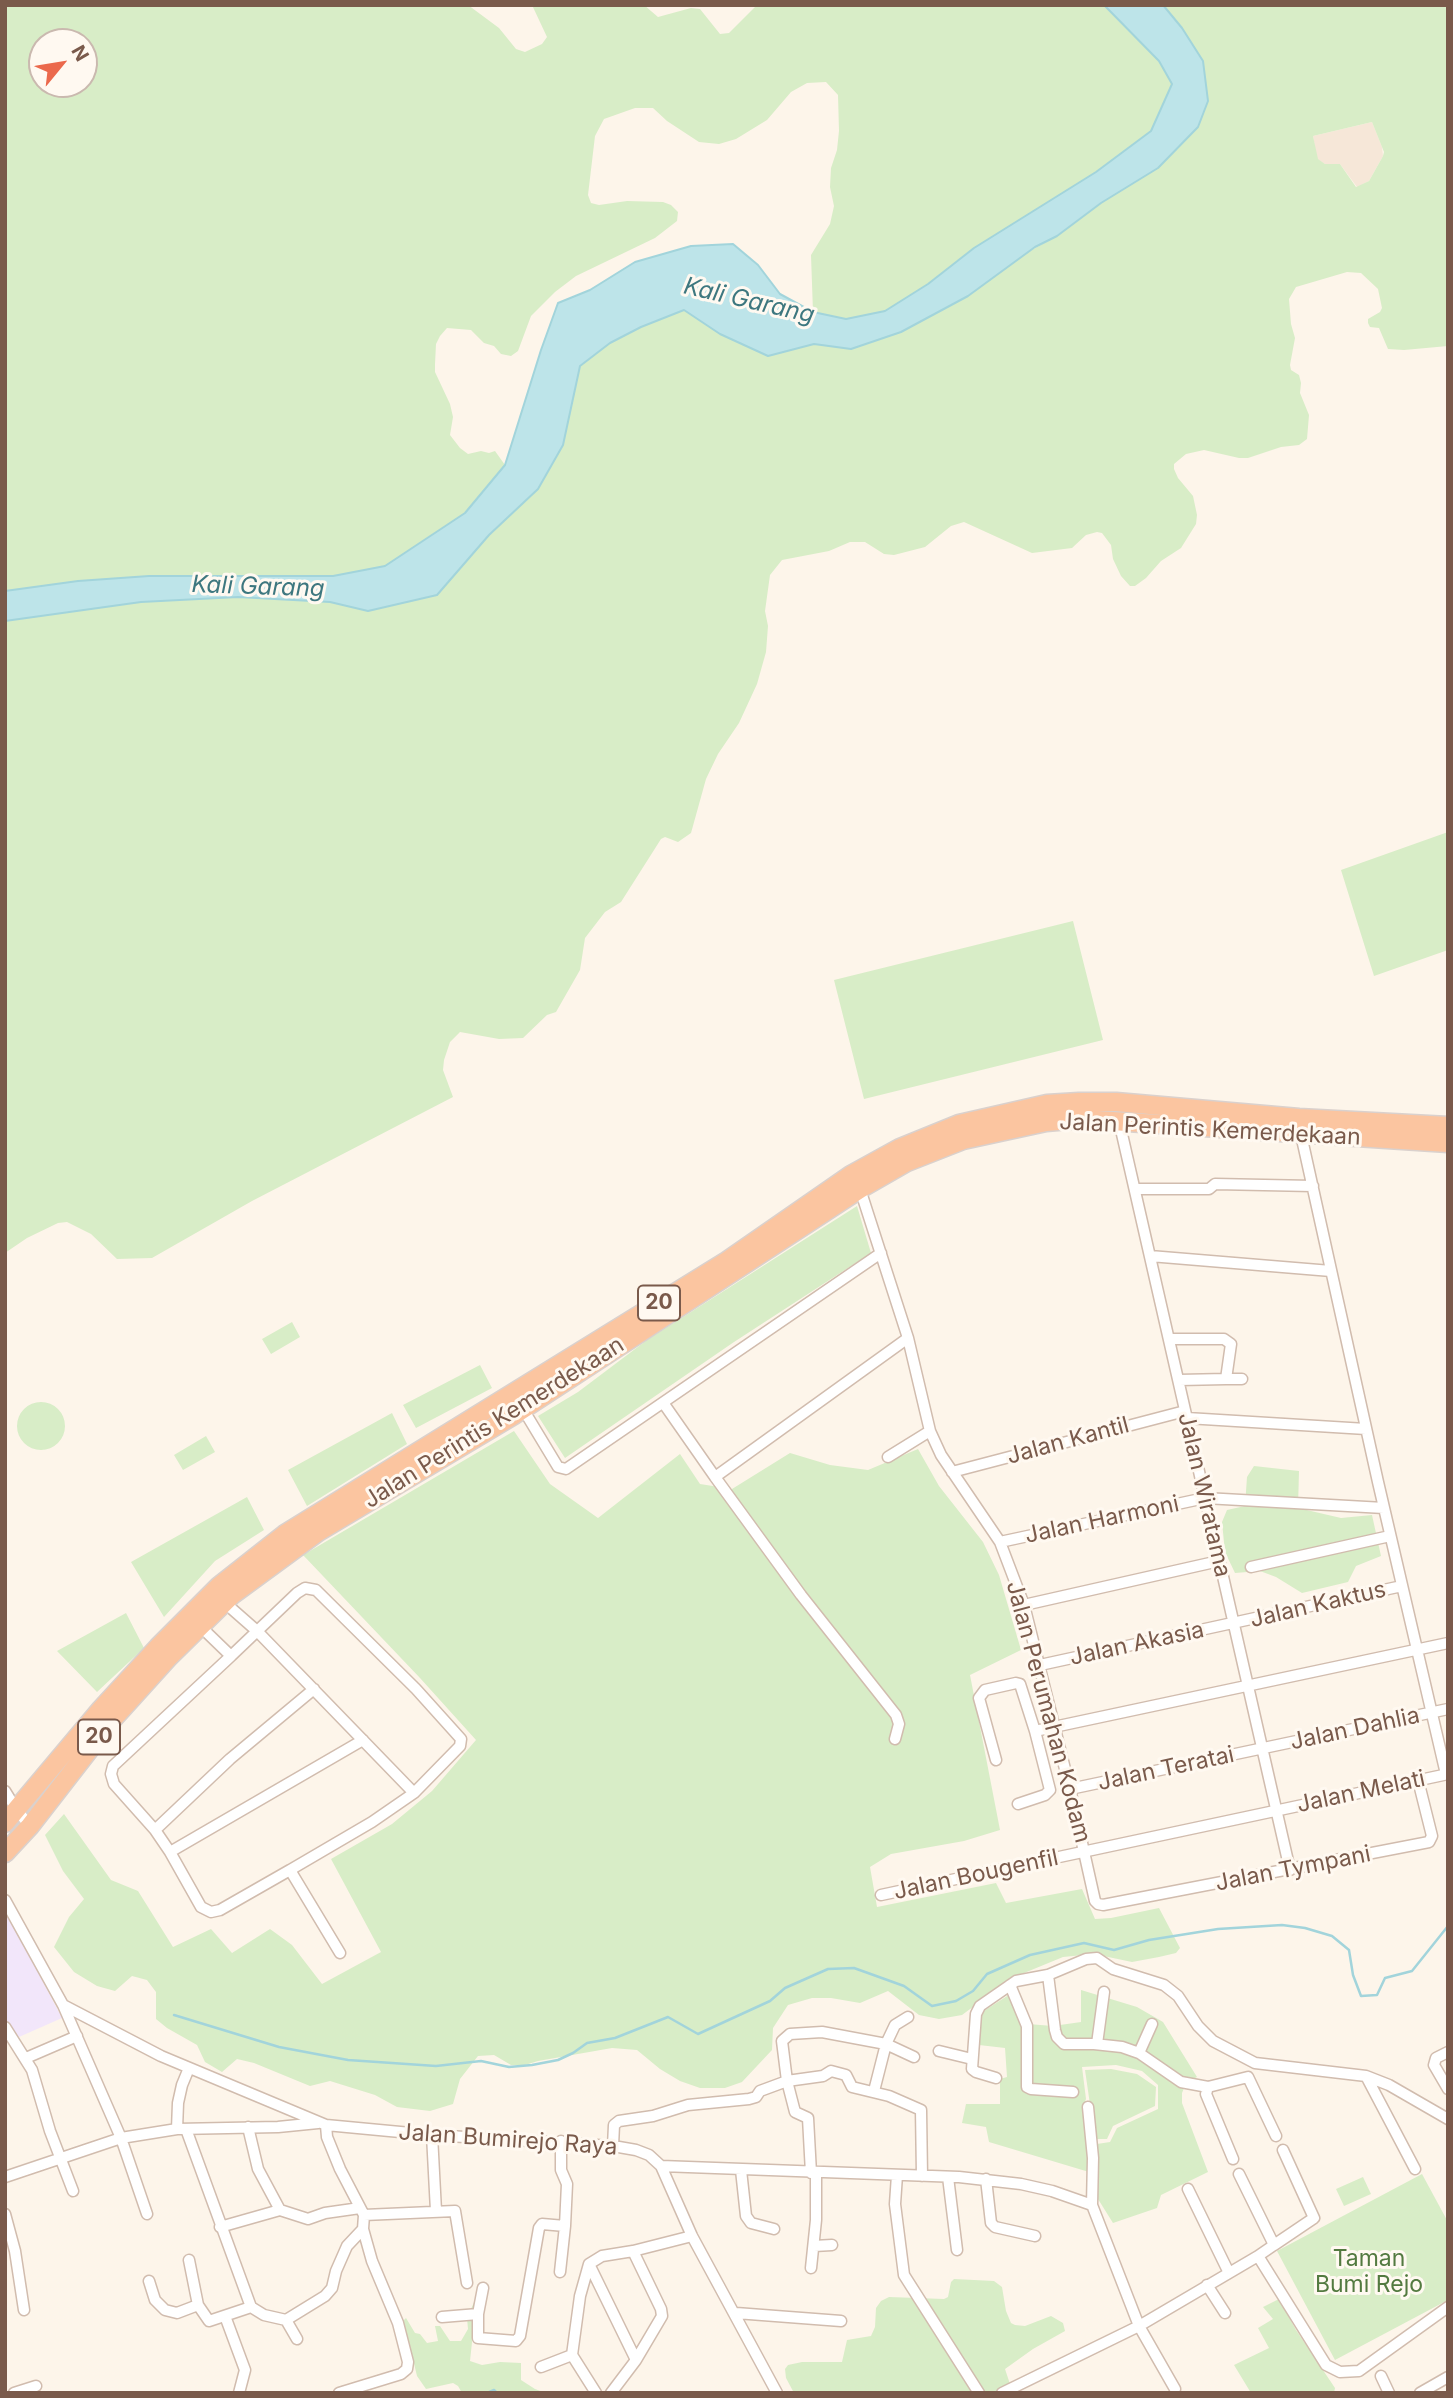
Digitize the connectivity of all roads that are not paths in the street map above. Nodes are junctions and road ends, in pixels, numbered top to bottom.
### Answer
1 (1119, 1121) junction
2 (1300, 1125) junction
3 (1448, 1126) edge
4 (1448, 1143) edge
5 (1313, 1186) junction
6 (860, 1189) junction
7 (1135, 1189) junction
8 (881, 1254) junction
9 (1150, 1256) junction
10 (1331, 1271) junction
11 (713, 1277) junction
12 (908, 1338) junction
13 (1170, 1339) junction
14 (1226, 1379) junction
15 (1242, 1379) dead end
16 (1179, 1380) junction
17 (664, 1404) junction
18 (523, 1409) junction
19 (1186, 1415) junction
20 (1366, 1429) junction
21 (930, 1431) junction
22 (888, 1457) dead end
23 (952, 1472) junction
24 (715, 1477) junction
25 (1205, 1498) junction
26 (1384, 1507) junction
27 (1390, 1536) junction
28 (1000, 1542) junction
29 (1219, 1561) junction
30 (1251, 1567) dead end
31 (1402, 1586) junction
32 (224, 1602) junction
33 (1024, 1605) junction
34 (194, 1621) junction
35 (1234, 1624) junction
36 (257, 1631) junction
37 (1448, 1643) edge
38 (1417, 1649) junction
39 (231, 1656) junction
40 (1040, 1665) junction
41 (1248, 1685) junction
42 (313, 1689) junction
43 (1448, 1709) edge
44 (1432, 1713) junction
45 (1055, 1726) junction
46 (1035, 1731) junction
47 (895, 1739) dead end
48 (363, 1740) junction
49 (1262, 1748) junction
50 (996, 1760) dead end
51 (1447, 1774) edge
52 (1418, 1780) junction
53 (1070, 1789) junction
54 (5, 1791) edge
55 (414, 1793) junction
56 (1018, 1804) dead end
57 (1276, 1811) junction
58 (11, 1816) edge
59 (30, 1826) junction
60 (155, 1830) junction
61 (170, 1852) junction
62 (1085, 1852) junction
63 (5, 1853) edge
64 (290, 1870) junction
65 (1290, 1870) junction
66 (881, 1895) dead end
67 (5, 1900) edge
68 (1095, 1900) joint
69 (340, 1953) dead end
70 (1048, 1975) junction
71 (1010, 1985) junction
72 (1104, 1992) dead end
73 (63, 2005) junction
74 (908, 2017) dead end
75 (1152, 2024) dead end
76 (5, 2027) edge
77 (77, 2036) junction
78 (886, 2044) junction
79 (1097, 2044) junction
80 (939, 2051) dead end
81 (1448, 2052) edge
82 (1139, 2053) junction
83 (914, 2057) dead end
84 (26, 2058) junction
85 (972, 2059) junction
86 (1255, 2063) junction
87 (189, 2068) junction
88 (1366, 2076) junction
89 (1248, 2077) junction
90 (996, 2078) dead end
91 (788, 2081) junction
92 (1208, 2087) junction
93 (1448, 2089) edge
94 (874, 2091) junction
95 (1073, 2092) dead end
96 (1088, 2108) dead end
97 (1448, 2119) edge
98 (324, 2124) junction
99 (248, 2127) junction
100 (182, 2129) junction
101 (432, 2135) junction
102 (1276, 2136) dead end
103 (121, 2138) junction
104 (561, 2141) junction
105 (613, 2146) junction
106 (1283, 2150) dead end
107 (60, 2157) junction
108 (1233, 2159) dead end
109 (661, 2166) junction
110 (1415, 2169) dead end
111 (741, 2170) junction
112 (814, 2173) junction
113 (1239, 2174) dead end
114 (897, 2175) junction
115 (922, 2176) junction
116 (5, 2177) edge
117 (948, 2177) junction
118 (986, 2179) junction
119 (1188, 2189) dead end
120 (73, 2191) dead end
121 (1092, 2205) junction
122 (280, 2210) junction
123 (362, 2211) junction
124 (436, 2211) junction
125 (5, 2214) edge
126 (147, 2214) dead end
127 (565, 2226) junction
128 (220, 2227) junction
129 (363, 2229) junction
130 (774, 2229) dead end
131 (692, 2236) junction
132 (1035, 2236) dead end
133 (832, 2245) dead end
134 (1274, 2245) junction
135 (814, 2246) junction
136 (957, 2250) dead end
137 (633, 2251) junction
138 (10, 2252) edge
139 (1258, 2256) junction
140 (189, 2260) dead end
141 (589, 2264) junction
142 (811, 2268) dead end
143 (560, 2272) dead end
144 (1229, 2273) junction
145 (149, 2281) dead end
146 (467, 2283) dead end
147 (1208, 2285) junction
148 (483, 2288) dead end
149 (198, 2305) junction
150 (251, 2307) junction
151 (1448, 2307) edge
152 (24, 2309) dead end
153 (1226, 2313) dead end
154 (478, 2314) junction
155 (736, 2314) junction
156 (225, 2316) junction
157 (442, 2317) dead end
158 (286, 2320) junction
159 (841, 2321) dead end
160 (1139, 2326) junction
161 (296, 2339) dead end
162 (572, 2355) junction
163 (636, 2360) junction
164 (541, 2367) dead end
165 (1381, 2376) dead end
166 (1448, 2377) edge
167 (36, 2386) dead end
168 (1175, 2389) dead end
169 (14, 2393) edge
170 (239, 2393) edge
171 (339, 2393) edge
172 (596, 2393) edge
173 (611, 2393) edge
174 (777, 2393) edge
175 (979, 2393) edge
176 (1002, 2393) edge
177 (1389, 2393) edge
178 (1420, 2393) edge

1 - 2 highway, Jalan Perintis Kemerdekaan / 20
1 - 6 highway, Jalan Perintis Kemerdekaan / 20
1 - 7 street, Jalan Wiratama
2 - 3 highway, Jalan Perintis Kemerdekaan / 20
2 - 4 highway, Jalan Perintis Kemerdekaan / 20
2 - 5 street
2 - 11 highway, Jalan Perintis Kemerdekaan / 20
5 - 7 street
5 - 10 street
6 - 8 street, Jalan Perumahan Kodam
6 - 11 highway, Jalan Perintis Kemerdekaan / 20
7 - 9 street, Jalan Wiratama
8 - 12 street, Jalan Perumahan Kodam
8 - 17 street
9 - 10 street
9 - 13 street, Jalan Wiratama
10 - 20 street
11 - 18 highway, Jalan Perintis Kemerdekaan / 20
11 - 34 highway, Jalan Perintis Kemerdekaan / 20
12 - 21 street, Jalan Perumahan Kodam
12 - 24 street
13 - 14 street
13 - 16 street, Jalan Wiratama
14 - 15 street
14 - 16 street
16 - 19 street, Jalan Wiratama
17 - 18 street
17 - 24 street
18 - 32 highway, Jalan Perintis Kemerdekaan / 20
19 - 20 street, Jalan Kantil
19 - 23 street, Jalan Kantil
19 - 25 street, Jalan Wiratama
20 - 26 street
21 - 22 street
21 - 23 street, Jalan Perumahan Kodam
23 - 28 street, Jalan Perumahan Kodam
24 - 47 street
25 - 26 street, Jalan Harmoni
25 - 28 street, Jalan Harmoni
25 - 29 street, Jalan Wiratama
26 - 27 street
27 - 30 street
27 - 31 street
28 - 33 street, Jalan Perumahan Kodam
29 - 33 street
29 - 35 street, Jalan Wiratama
31 - 35 street, Jalan Kaktus
31 - 38 street
32 - 34 highway, Jalan Perintis Kemerdekaan / 20
32 - 36 street
33 - 40 street, Jalan Perumahan Kodam
34 - 39 street
34 - 58 highway, Jalan Perintis Kemerdekaan / 20
34 - 59 highway, Jalan Perintis Kemerdekaan / 20
35 - 40 street, Jalan Akasia
35 - 41 street, Jalan Wiratama
36 - 39 street
36 - 42 street
36 - 55 street
37 - 38 street
38 - 41 street
38 - 44 street
39 - 60 street
40 - 45 street, Jalan Perumahan Kodam
41 - 45 street
41 - 49 street, Jalan Wiratama
42 - 48 street
42 - 60 street
43 - 44 street, Jalan Dahlia
44 - 49 street, Jalan Dahlia
44 - 51 street
45 - 46 street
45 - 53 street, Jalan Perumahan Kodam
46 - 50 street
46 - 56 street
48 - 55 street
48 - 61 street
49 - 53 street, Jalan Teratai
49 - 57 street, Jalan Wiratama
51 - 52 street, Jalan Melati
52 - 57 street, Jalan Melati
52 - 65 street, Jalan Tympani
53 - 62 street, Jalan Perumahan Kodam
54 - 58 street
55 - 64 street
57 - 62 street, Jalan Bougenfil
57 - 65 street, Jalan Wiratama
58 - 59 street
59 - 63 highway, Jalan Perintis Kemerdekaan / 20
60 - 61 street
61 - 64 street
62 - 66 street, Jalan Bougenfil
62 - 68 street, Jalan Perumahan Kodam
64 - 69 street
65 - 68 street, Jalan Tympani
67 - 73 street
70 - 71 street
70 - 79 street
70 - 86 street
71 - 85 street
71 - 95 street
72 - 79 street
73 - 77 street
73 - 87 street, Jalan Bumirejo Raya
74 - 78 street
75 - 82 street
76 - 84 street
77 - 84 street
77 - 103 street
78 - 83 street
78 - 91 street
78 - 94 street
79 - 82 street
80 - 85 street
81 - 93 street
82 - 92 street
84 - 107 street
85 - 90 street
86 - 88 street
86 - 89 street
87 - 98 street, Jalan Bumirejo Raya
87 - 100 street
88 - 97 street
88 - 110 street
89 - 92 street
89 - 102 street
91 - 94 street
91 - 105 street
91 - 112 street
92 - 108 street
94 - 115 street
96 - 121 street
98 - 99 street
98 - 101 street, Jalan Bumirejo Raya
98 - 123 street
99 - 100 street
99 - 122 street
100 - 103 street
100 - 128 street
101 - 104 street, Jalan Bumirejo Raya
101 - 124 street
103 - 107 street
103 - 126 street
104 - 105 street, Jalan Bumirejo Raya
104 - 127 street
105 - 109 street, Jalan Bumirejo Raya
106 - 134 street
107 - 116 street
107 - 120 street
109 - 111 street, Jalan Bumirejo Raya
109 - 131 street
111 - 112 street, Jalan Bumirejo Raya
111 - 130 street
112 - 114 street, Jalan Bumirejo Raya
112 - 135 street
113 - 134 street
114 - 115 street, Jalan Bumirejo Raya
114 - 175 street
115 - 117 street, Jalan Bumirejo Raya
117 - 118 street, Jalan Bumirejo Raya
117 - 136 street
118 - 121 street, Jalan Bumirejo Raya
118 - 132 street
119 - 144 street
121 - 160 street
122 - 123 street
122 - 128 street
123 - 124 street
123 - 129 street
124 - 146 street
125 - 138 street
127 - 143 street
127 - 154 street
128 - 150 street
129 - 158 street
129 - 171 street
131 - 137 street
131 - 155 street
133 - 135 street
134 - 139 street
135 - 142 street
137 - 141 street
137 - 163 street
138 - 152 street
139 - 144 street
139 - 151 street
140 - 149 street
141 - 162 street
141 - 163 street
144 - 147 street
145 - 149 street
147 - 153 street
147 - 160 street
148 - 154 street
149 - 156 street
150 - 156 street
150 - 158 street
154 - 157 street
155 - 159 street
155 - 174 street
156 - 170 street
158 - 161 street
160 - 168 street
160 - 176 street
162 - 164 street
162 - 172 street
163 - 173 street
165 - 177 street
166 - 178 street
167 - 169 street

